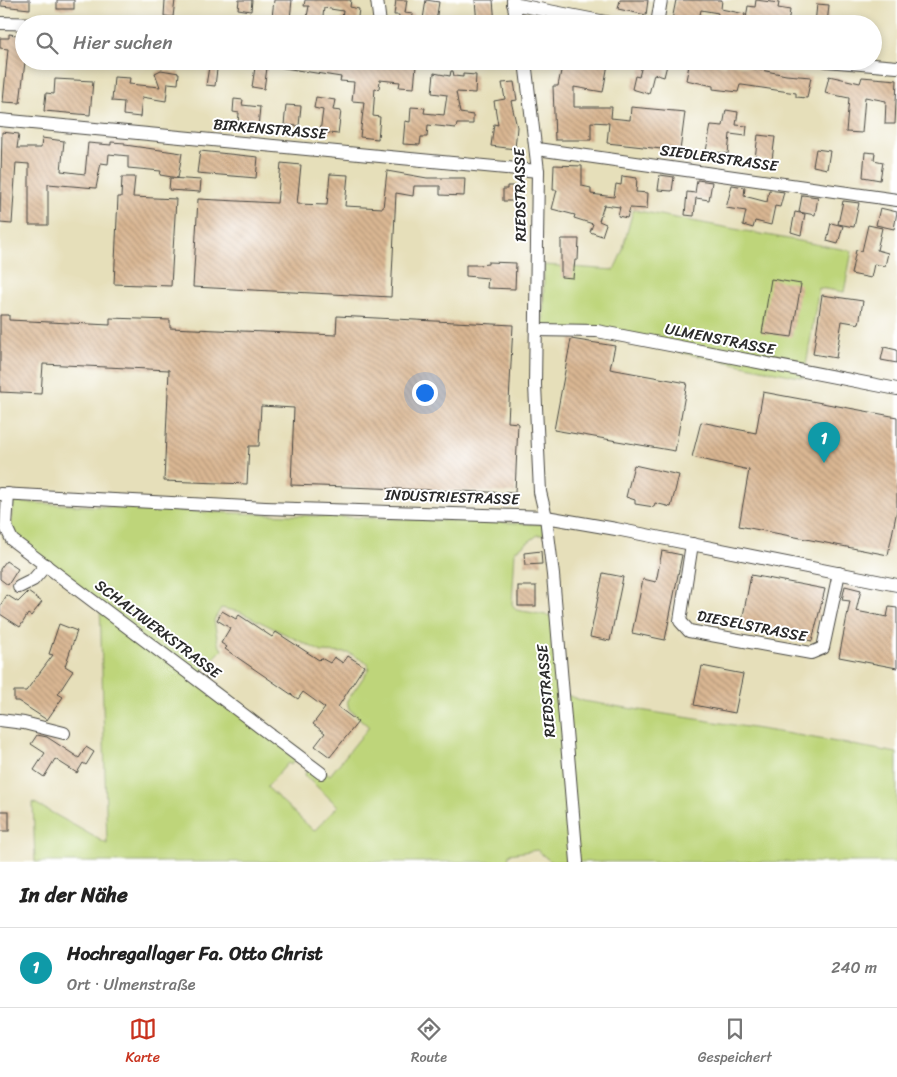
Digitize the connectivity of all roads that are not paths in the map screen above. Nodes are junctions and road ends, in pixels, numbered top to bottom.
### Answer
1 (377, 0) edge
2 (661, 0) edge
3 (513, 2) edge
4 (379, 15) edge
5 (516, 15) edge
6 (574, 15) edge
7 (658, 15) edge
8 (0, 23) edge
9 (15, 23) edge
10 (882, 66) edge
11 (897, 67) edge
12 (526, 70) edge
13 (0, 120) edge
14 (537, 148) junction
15 (538, 171) junction
16 (897, 200) edge
17 (536, 330) junction
18 (897, 389) edge
19 (4, 494) edge
20 (546, 517) junction
21 (3, 529) edge
22 (692, 544) junction
23 (46, 565) junction
24 (839, 573) junction
25 (897, 585) edge
26 (19, 588) dead end
27 (0, 720) edge
28 (64, 733) dead end
29 (321, 773) dead end
30 (577, 862) edge

1 - 4 street
2 - 7 street
3 - 5 street
3 - 6 street
8 - 9 street
10 - 11 street
12 - 14 street, RIEDSTRASSE
13 - 15 street, BIRKENSTRASSE
14 - 15 street, RIEDSTRASSE
14 - 16 street, SIEDLERSTRASSE
15 - 17 street, RIEDSTRASSE
17 - 18 street, ULMENSTRASSE
17 - 20 street, RIEDSTRASSE
19 - 20 street, INDUSTRIESTRASSE
19 - 21 street, SCHALTWERKSTRASSE
20 - 22 street, INDUSTRIESTRASSE
20 - 30 street, RIEDSTRASSE
21 - 23 street, SCHALTWERKSTRASSE
22 - 24 street, INDUSTRIESTRASSE
22 - 24 street, DIESELSTRASSE
23 - 26 street
23 - 29 street, SCHALTWERKSTRASSE
24 - 25 street, INDUSTRIESTRASSE
27 - 28 street

